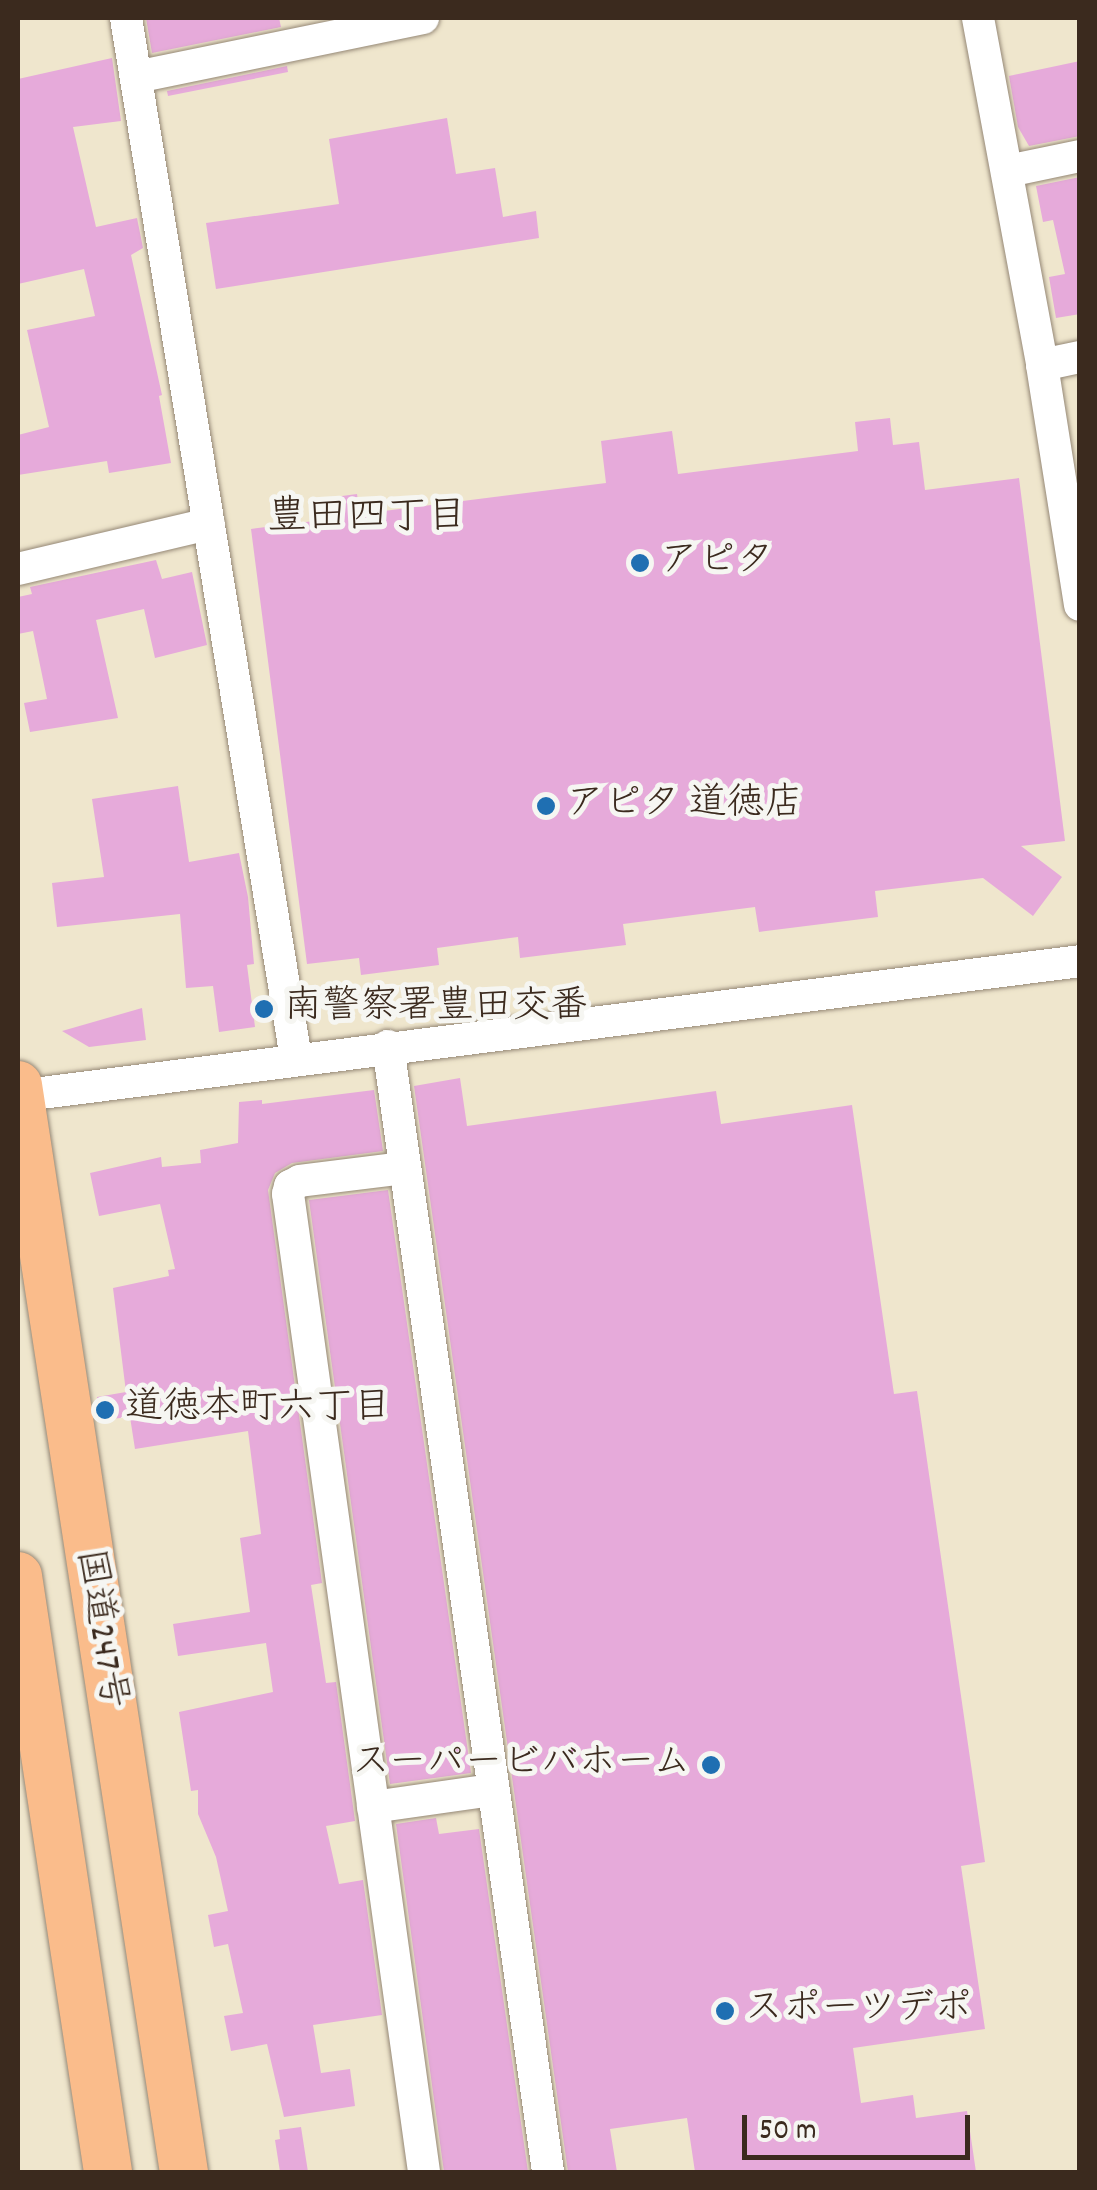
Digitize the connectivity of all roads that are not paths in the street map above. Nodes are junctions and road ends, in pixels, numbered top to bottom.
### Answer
1 (126, 18) edge
2 (424, 18) edge
3 (978, 18) edge
4 (136, 77) junction
5 (1080, 156) edge
6 (1008, 171) junction
7 (1080, 358) edge
8 (1042, 365) junction
9 (208, 524) junction
10 (18, 569) edge
11 (1080, 605) edge
12 (1080, 961) edge
13 (388, 1046) junction
14 (296, 1058) junction
15 (18, 1092) edge
16 (404, 1168) junction
17 (18, 1576) edge
18 (494, 1790) junction
19 (373, 1807) junction
20 (108, 2172) edge
21 (184, 2172) edge
22 (424, 2172) edge
23 (548, 2172) edge

1 - 4 street
2 - 4 street
3 - 6 street
4 - 9 street
5 - 6 street
6 - 8 street
7 - 8 street
8 - 11 street
9 - 10 street
9 - 14 street
12 - 13 street
13 - 14 street
13 - 16 street
14 - 15 street
15 - 21 highway, 国道247号
16 - 18 street
16 - 19 street
17 - 20 highway, 国道247号
18 - 19 street
18 - 23 street
19 - 22 street

